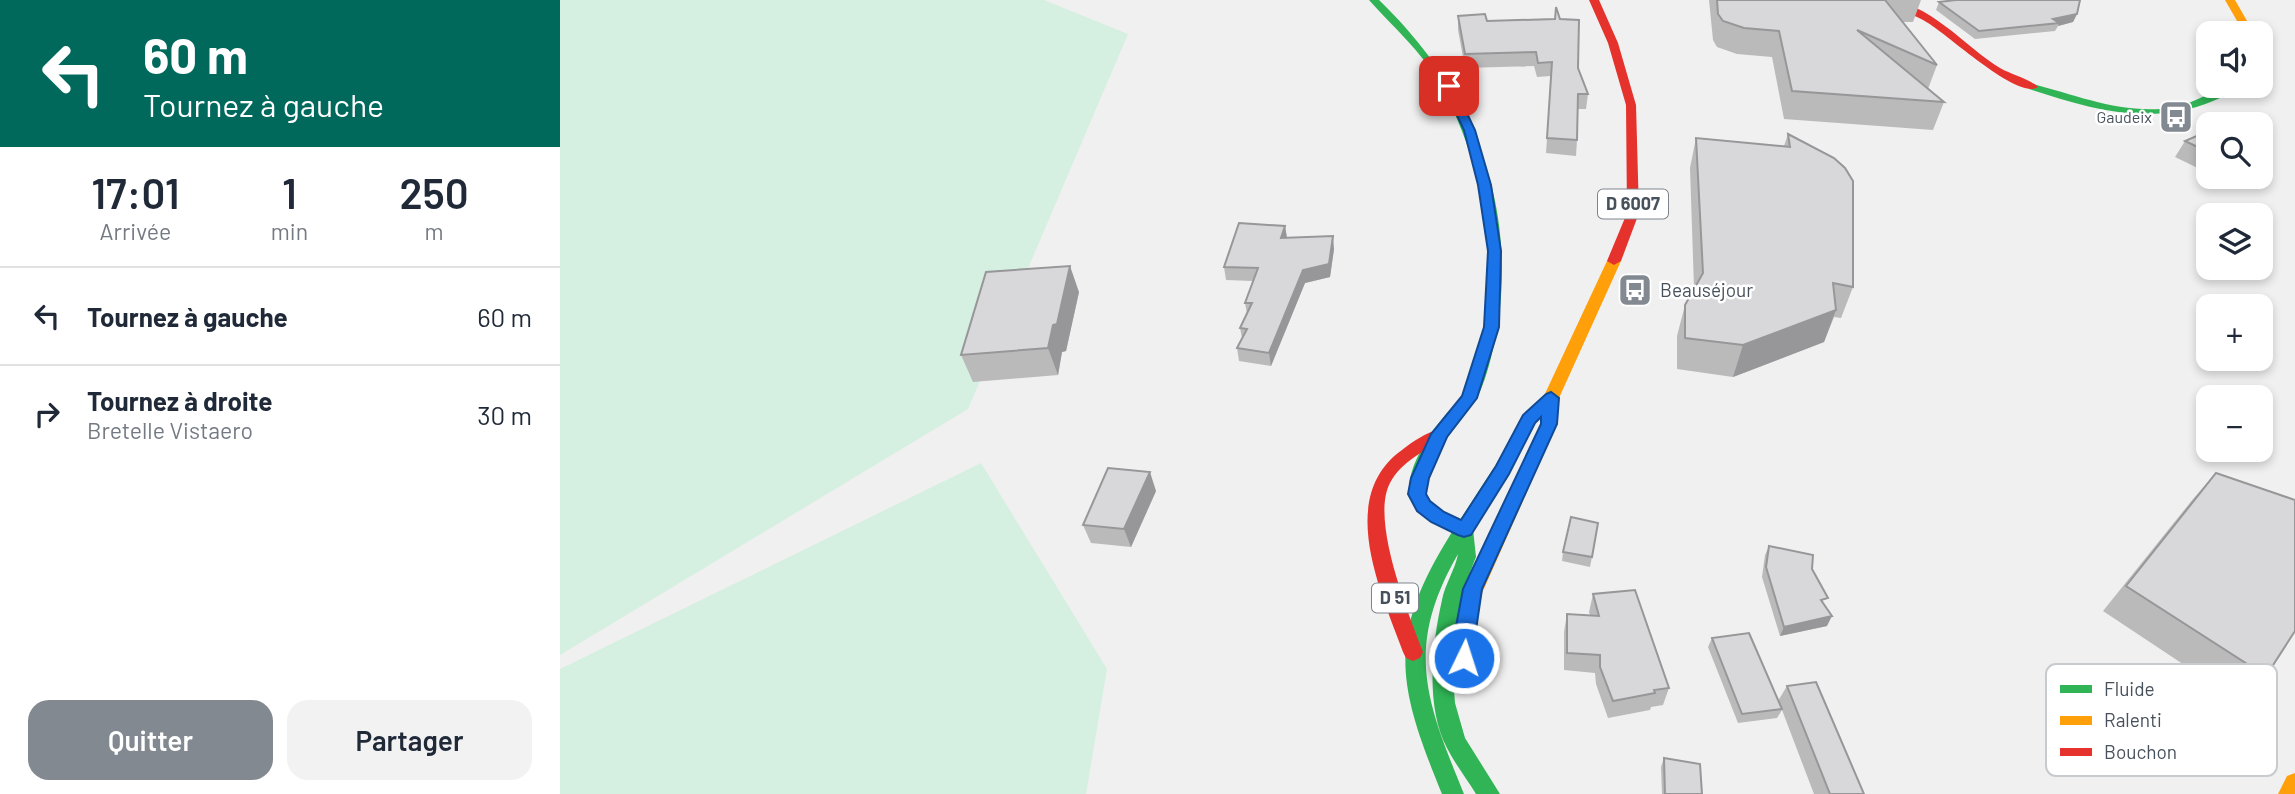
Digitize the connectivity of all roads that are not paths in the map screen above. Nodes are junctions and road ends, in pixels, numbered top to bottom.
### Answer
1 (1374, 0) edge
2 (1594, 0) edge
3 (1889, 0) edge
4 (2230, 0) edge
5 (2242, 21) edge
6 (2207, 98) edge
7 (1551, 398) junction
8 (1536, 412) dead end
9 (1440, 434) junction
10 (1518, 440) dead end
11 (1464, 530) junction
12 (1380, 541) junction
13 (1401, 551) dead end
14 (1490, 552) junction
15 (1422, 561) dead end
16 (1441, 570) junction
17 (1461, 570) junction
18 (1468, 613) dead end
19 (1414, 654) junction
20 (1478, 747) dead end
21 (2295, 785) edge
22 (1453, 794) edge
23 (1490, 794) edge
24 (2289, 794) edge

1 - 9 main road, D 51
2 - 7 main road, D 6007
3 - 6 main road
4 - 5 main road
7 - 8 main road, D 6007
7 - 14 main road, D 6007
9 - 11 main road, D 51
9 - 12 main road, D 51
10 - 11 main road
11 - 16 main road
11 - 17 main road
12 - 13 main road
12 - 19 main road, D 51
14 - 17 main road
14 - 18 main road, D 6007
15 - 16 main road, D 51
16 - 17 main road
16 - 19 main road
17 - 23 main road
19 - 22 main road
20 - 23 main road
21 - 24 main road

